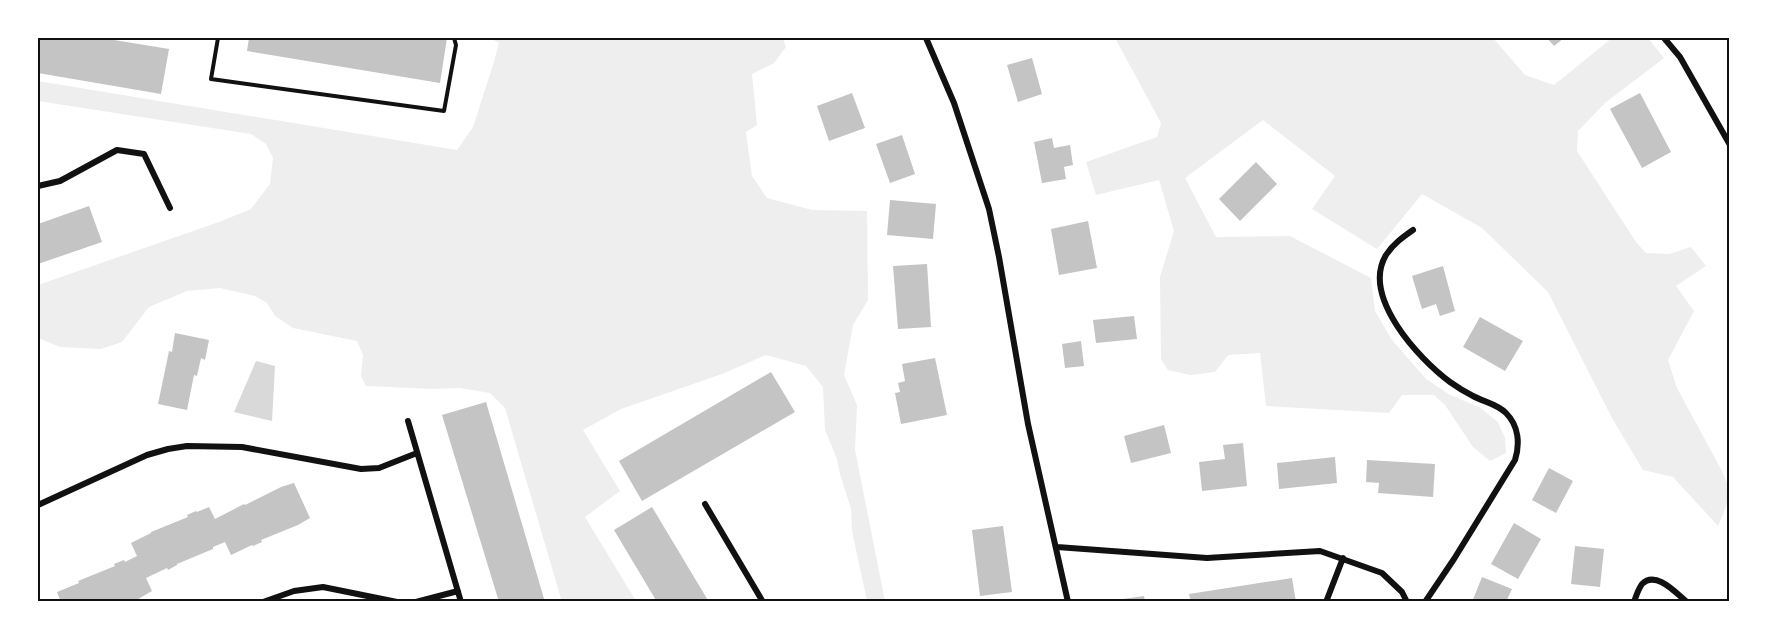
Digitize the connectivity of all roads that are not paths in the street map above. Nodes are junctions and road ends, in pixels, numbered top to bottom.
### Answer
1 (218, 38) edge
2 (454, 38) edge
3 (926, 38) edge
4 (1664, 38) edge
5 (1730, 146) edge
6 (38, 186) edge
7 (170, 208) dead end
8 (1413, 230) dead end
9 (408, 421) dead end
10 (417, 453) junction
11 (705, 504) dead end
12 (38, 505) edge
13 (1057, 547) junction
14 (1343, 558) junction
15 (458, 591) junction
16 (263, 602) edge
17 (397, 602) edge
18 (416, 602) edge
19 (461, 602) edge
20 (763, 602) edge
21 (1068, 602) edge
22 (1326, 602) edge
23 (1407, 602) edge
24 (1425, 602) edge
25 (1634, 602) edge
26 (1687, 602) edge

1 - 2 lane
3 - 13 street
4 - 5 street
6 - 7 street
8 - 24 street
9 - 10 street
10 - 12 street
10 - 15 street
11 - 20 street
13 - 14 street
13 - 21 street
14 - 22 street
14 - 23 street
15 - 18 street
15 - 19 street
16 - 17 street
25 - 26 street

